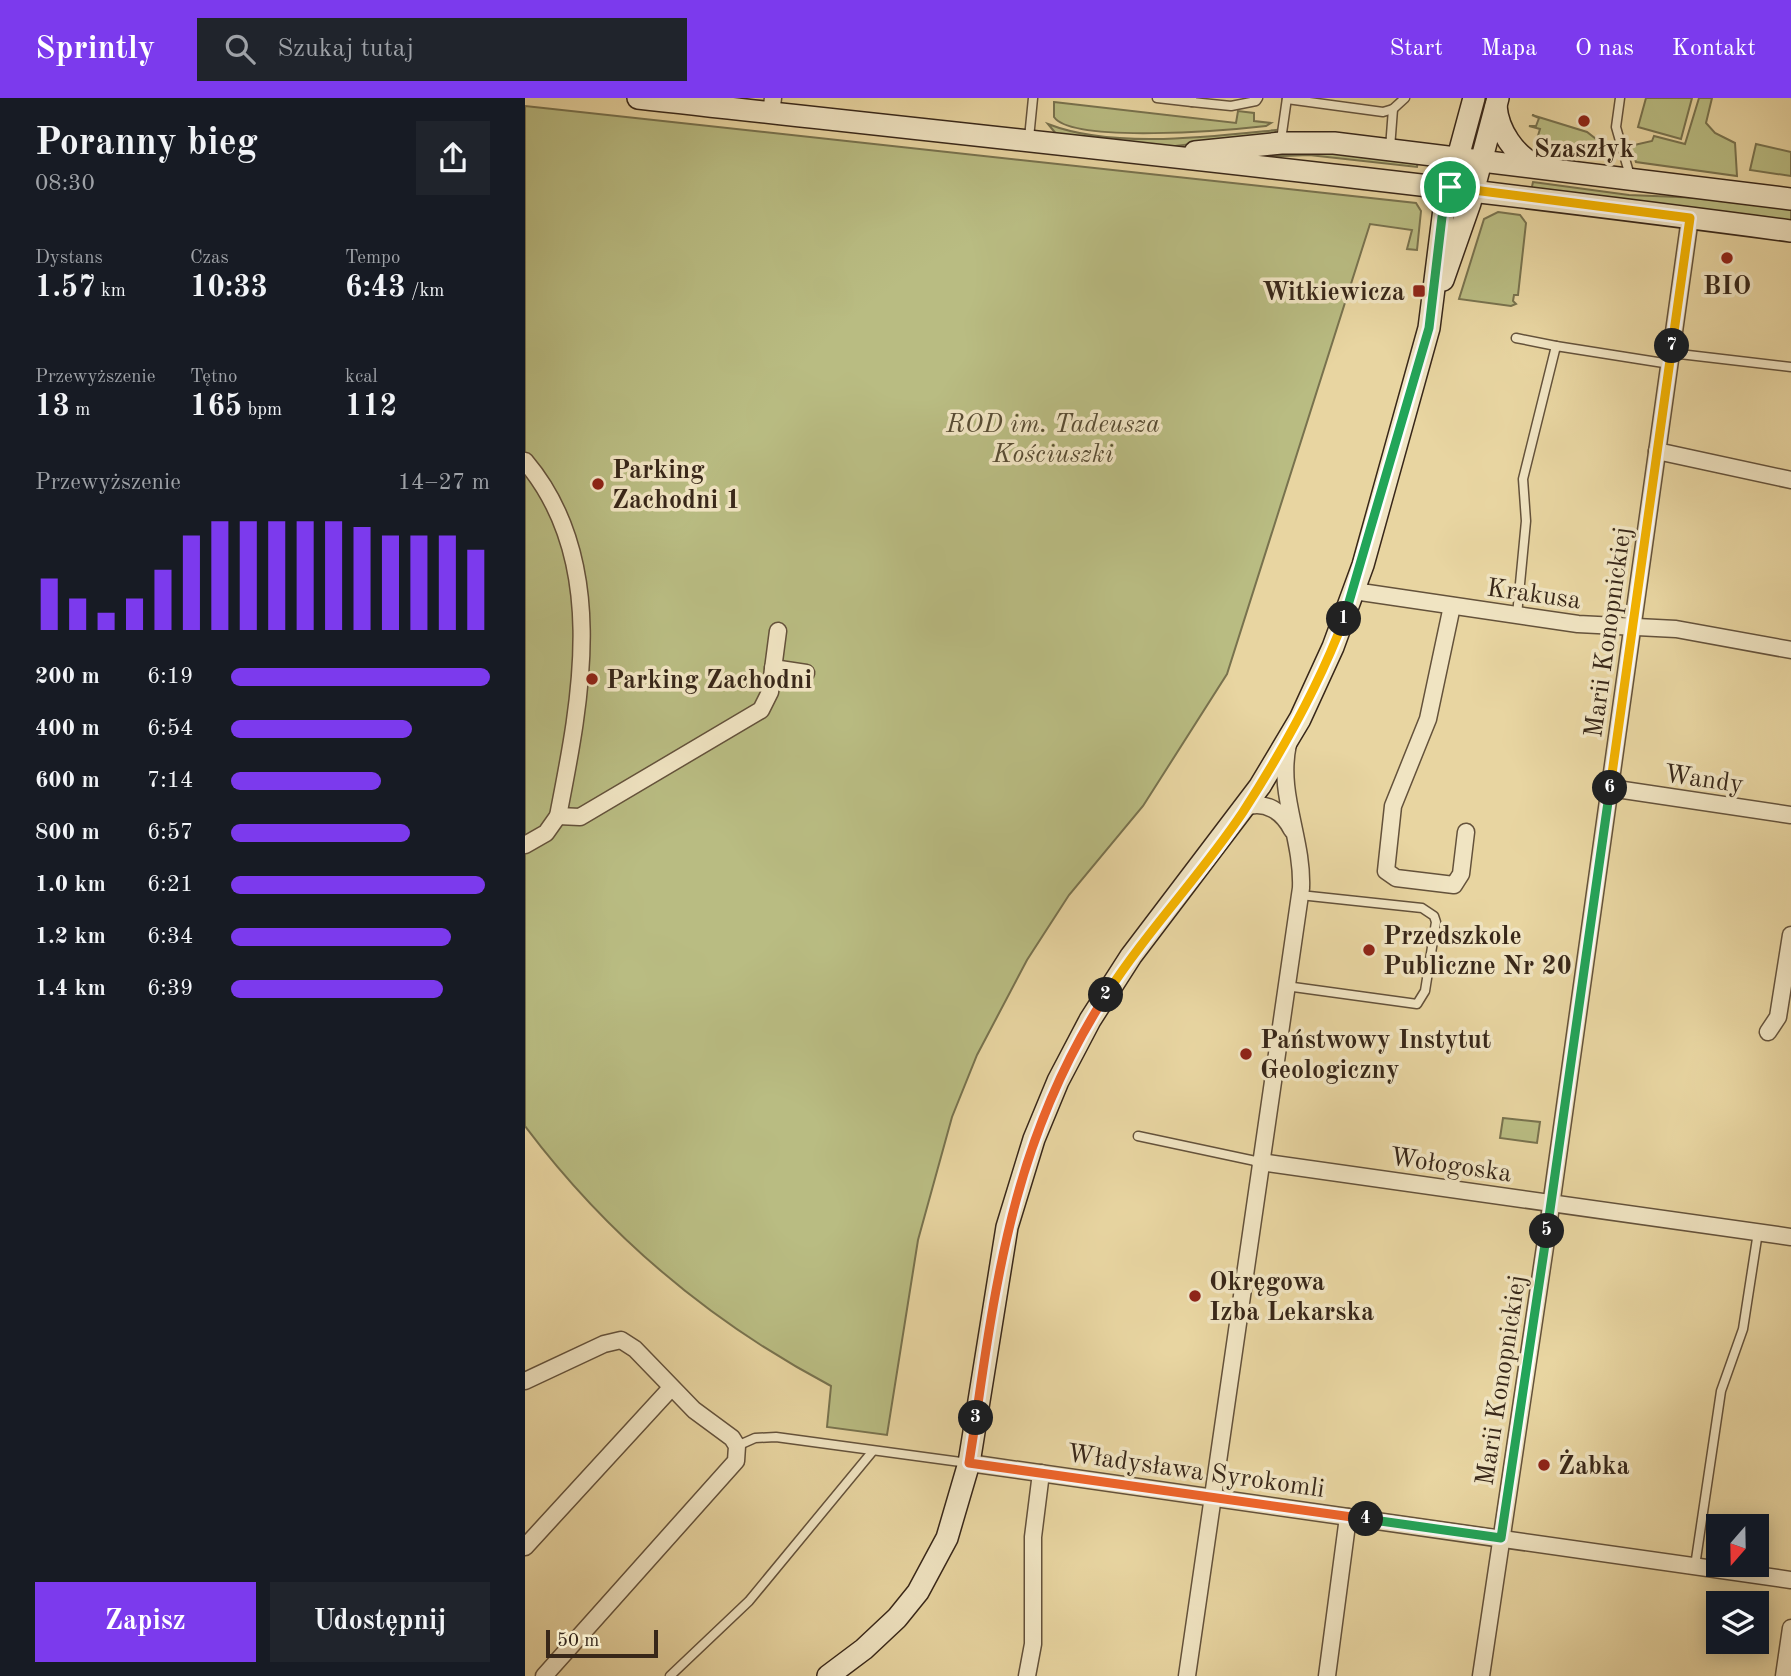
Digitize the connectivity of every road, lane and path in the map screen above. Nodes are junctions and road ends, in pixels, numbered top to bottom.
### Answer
1 (638, 98) edge
2 (1033, 98) edge
3 (1157, 98) edge
4 (1258, 98) edge
5 (1405, 98) edge
6 (1474, 98) edge
7 (1620, 98) edge
8 (1287, 99) edge
9 (1192, 100) edge
10 (1497, 101) edge
11 (1231, 102) edge
12 (772, 105) edge
13 (1393, 109) junction
14 (1029, 141) junction
15 (1281, 143) junction
16 (1390, 149) junction
17 (1145, 154) junction
18 (1457, 157) junction
19 (1482, 160) junction
20 (1541, 167) junction
21 (1631, 179) junction
22 (1450, 187) junction
23 (1474, 190) junction
24 (1791, 199) edge
25 (1690, 218) junction
26 (1791, 231) edge
27 (1432, 315) junction
28 (1516, 338) dead end
29 (1556, 345) junction
30 (1671, 359) junction
31 (1791, 367) edge
32 (1657, 451) junction
33 (525, 461) edge
34 (1791, 480) edge
35 (1354, 591) junction
36 (1452, 606) junction
37 (1517, 615) junction
38 (1632, 628) junction
39 (778, 631) dead end
40 (1791, 650) edge
41 (773, 668) junction
42 (806, 673) dead end
43 (1289, 738) junction
44 (1610, 788) junction
45 (1245, 807) junction
46 (1791, 815) edge
47 (558, 816) junction
48 (1466, 832) dead end
49 (1296, 838) junction
50 (525, 845) edge
51 (1300, 895) junction
52 (1791, 935) edge
53 (1286, 986) junction
54 (1768, 1032) dead end
55 (1138, 1136) dead end
56 (1260, 1162) junction
57 (1551, 1203) junction
58 (1758, 1232) junction
59 (1791, 1237) edge
60 (525, 1381) edge
61 (671, 1388) junction
62 (737, 1446) junction
63 (872, 1452) junction
64 (969, 1463) junction
65 (1041, 1473) junction
66 (1213, 1498) junction
67 (1348, 1517) junction
68 (1501, 1538) junction
69 (525, 1547) edge
70 (1695, 1566) junction
71 (1791, 1580) edge
72 (1790, 1636) edge
73 (544, 1676) edge
74 (670, 1676) edge
75 (828, 1676) edge
76 (1027, 1676) edge
77 (1187, 1676) edge
78 (1327, 1676) edge
79 (1481, 1676) edge
80 (1784, 1676) edge

1 - 12 street
2 - 14 lane
3 - 9 lane
4 - 11 lane
5 - 13 lane
6 - 18 street
7 - 21 lane
8 - 13 lane
8 - 15 lane
9 - 11 lane
10 - 19 street
10 - 20 street
12 - 14 street
13 - 16 lane
14 - 17 street
15 - 16 street
15 - 17 street
16 - 18 street
17 - 22 street
18 - 19 street
18 - 22 street
19 - 20 street
19 - 23 street
20 - 21 street
21 - 24 street
22 - 23 street
22 - 27 street
23 - 25 street
23 - 27 street
25 - 26 street
25 - 30 street, Marii Konopnickiej
27 - 35 street
28 - 29 lane
29 - 30 lane
29 - 37 lane
30 - 31 lane
30 - 32 street, Marii Konopnickiej
32 - 34 street
32 - 38 street, Marii Konopnickiej
33 - 47 street
35 - 36 street, Krakusa
35 - 43 street
36 - 37 street, Krakusa
36 - 48 street
37 - 38 street, Krakusa
38 - 40 street, Krakusa
38 - 44 street, Marii Konopnickiej
39 - 41 street
41 - 42 street
41 - 47 street
43 - 45 street
43 - 49 street
44 - 46 street, Wandy
44 - 57 street, Marii Konopnickiej
45 - 49 street
45 - 64 street
47 - 50 street
49 - 51 street
51 - 53 street
51 - 53 lane
52 - 54 street
53 - 56 street
55 - 56 lane, Wołogoska
56 - 57 street, Wołogoska
56 - 66 street
57 - 58 street, Wołogoska
57 - 68 street, Marii Konopnickiej
58 - 59 street, Wołogoska
58 - 70 lane
60 - 61 street
61 - 62 street
61 - 69 street
62 - 63 lane
62 - 73 street
63 - 64 lane
63 - 74 lane
64 - 65 street, Władysława Syrokomli
64 - 75 street
65 - 66 street, Władysława Syrokomli
65 - 76 street
66 - 67 street, Władysława Syrokomli
66 - 77 street
67 - 68 street, Władysława Syrokomli
67 - 78 street
68 - 70 street, Władysława Syrokomli
68 - 79 street, Marii Konopnickiej
70 - 71 street, Władysława Syrokomli
72 - 80 street

